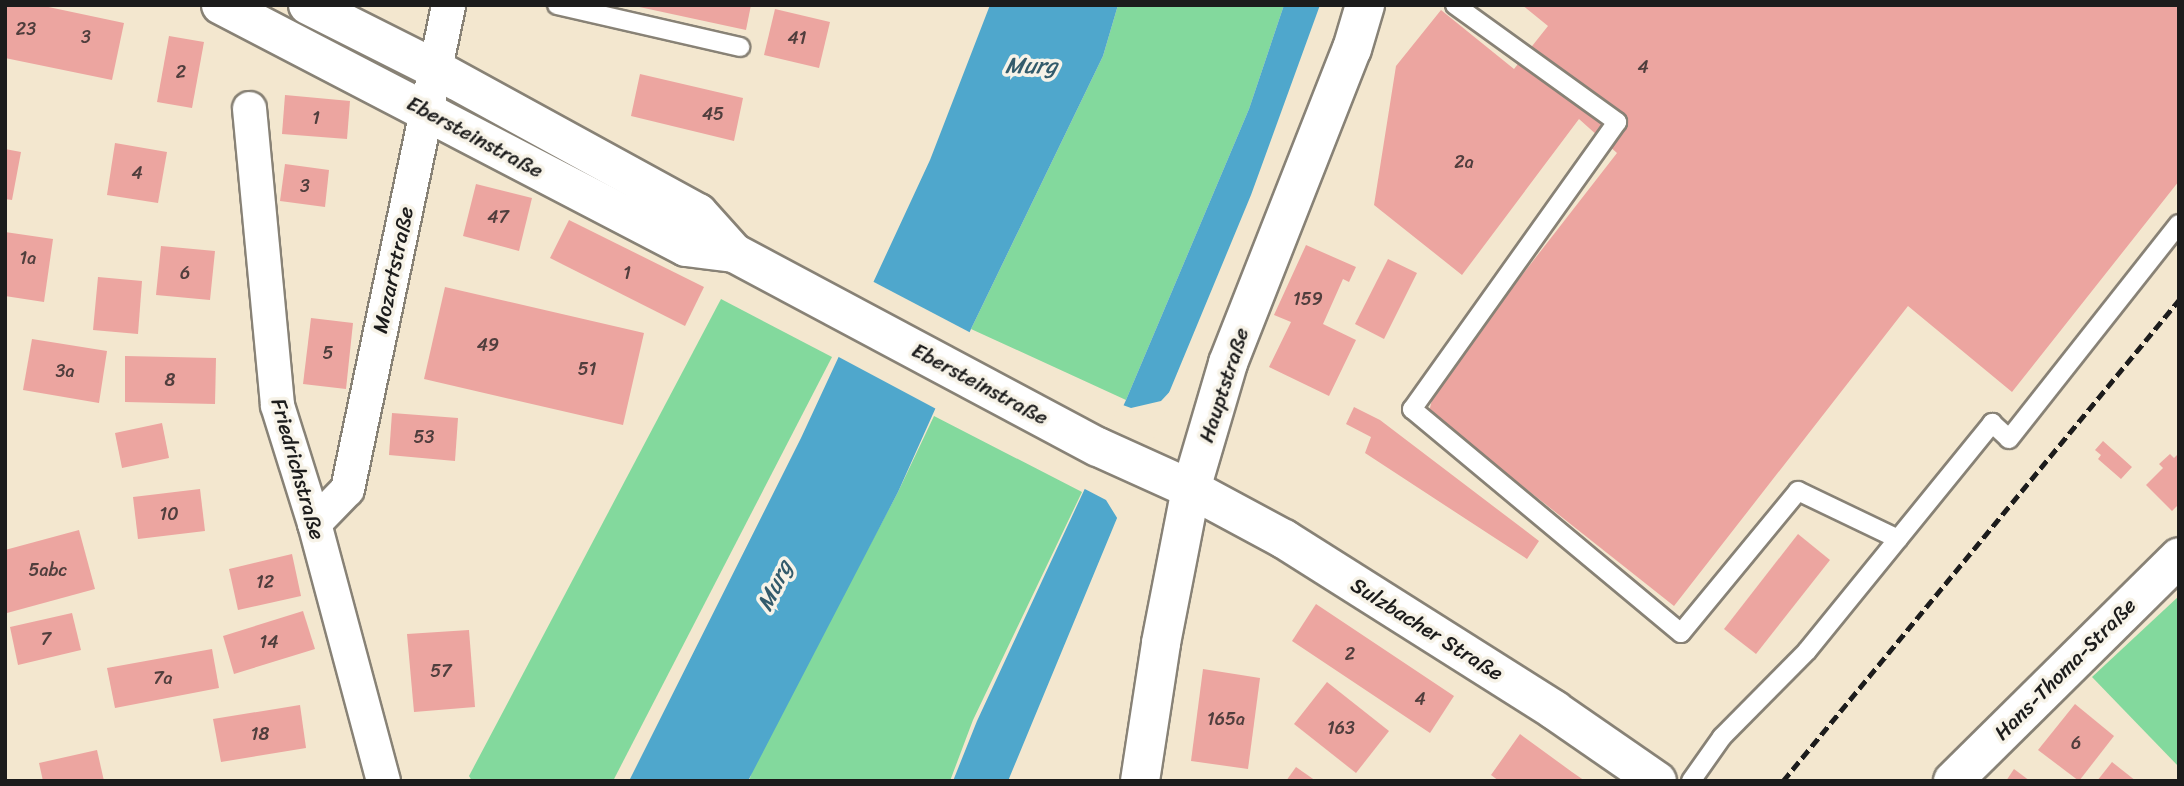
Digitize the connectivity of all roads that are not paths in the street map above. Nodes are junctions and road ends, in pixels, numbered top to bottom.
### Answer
1 (221, 5) edge
2 (308, 5) edge
3 (448, 5) edge
4 (557, 5) edge
5 (1364, 5) edge
6 (1455, 5) edge
7 (740, 47) dead end
8 (435, 69) junction
9 (249, 108) dead end
10 (426, 111) junction
11 (2179, 224) edge
12 (734, 253) junction
13 (1191, 489) junction
14 (314, 523) junction
15 (1898, 539) junction
16 (2179, 557) edge
17 (383, 781) edge
18 (1140, 781) edge
19 (1657, 781) edge
20 (1691, 781) edge
21 (1953, 781) edge

1 - 10 street, Ebersteinstraße
2 - 8 street, Ebersteinstraße
3 - 8 street, Mozartstraße
4 - 7 lane
5 - 13 street, Hauptstraße
6 - 15 lane
8 - 10 street, Mozartstraße
8 - 12 street, Ebersteinstraße
9 - 14 street, Friedrichstraße
10 - 12 street, Ebersteinstraße
10 - 14 street, Mozartstraße
11 - 15 lane
12 - 13 street, Ebersteinstraße
13 - 18 street, Hauptstraße
13 - 19 street, Sulzbacher Straße
14 - 17 street, Friedrichstraße
15 - 20 lane
16 - 21 street, Hans-Thoma-Straße

